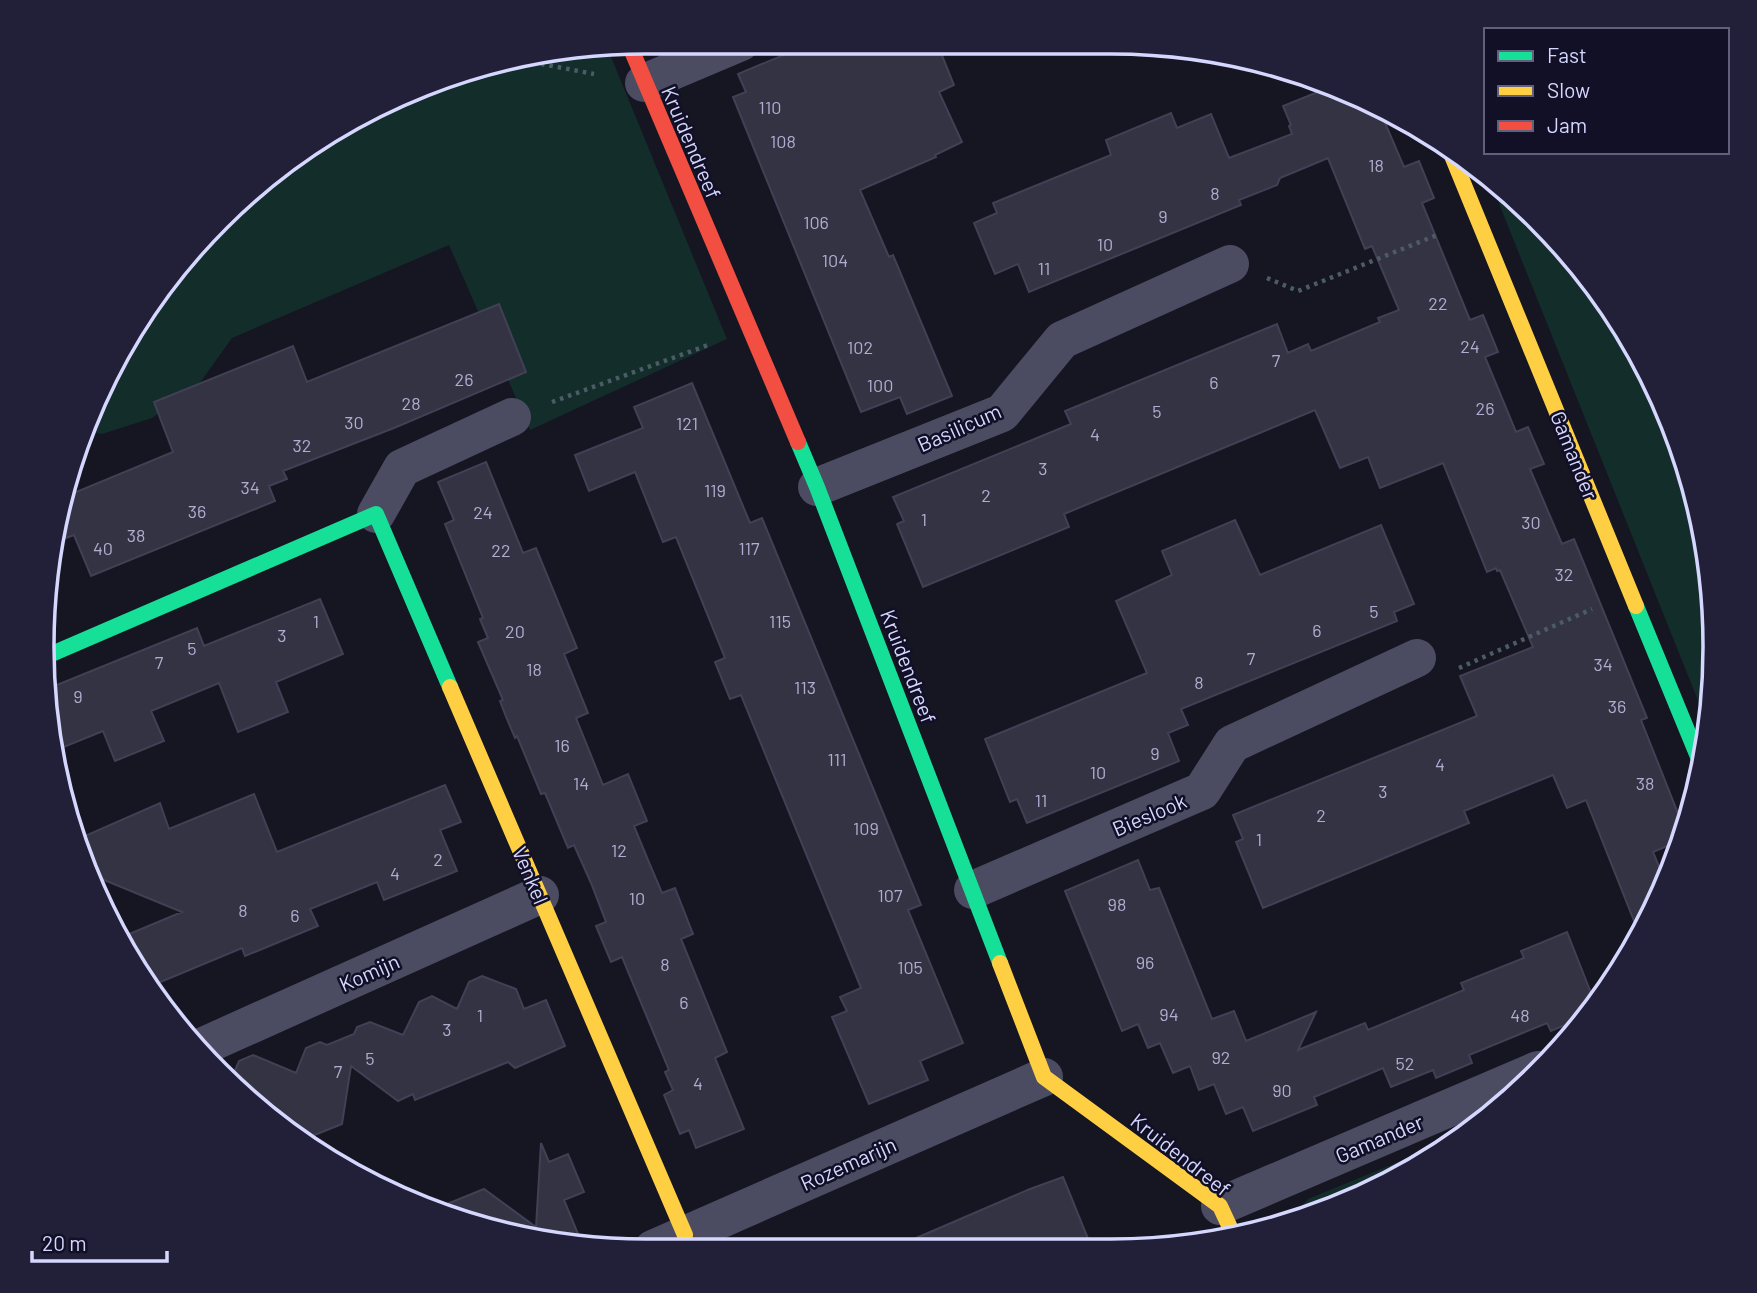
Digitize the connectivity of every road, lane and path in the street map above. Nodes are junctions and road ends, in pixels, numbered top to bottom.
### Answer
1 (713, 54) edge
2 (633, 55) edge
3 (542, 64) edge
4 (645, 83) junction
5 (1456, 166) edge
6 (1478, 218) junction
7 (1230, 264) joint
8 (750, 330) junction
9 (512, 417) joint
10 (817, 487) junction
11 (376, 514) junction
12 (1631, 592) junction
13 (54, 653) edge
14 (1417, 658) joint
15 (1694, 746) edge
16 (973, 890) junction
17 (540, 895) junction
18 (208, 1044) edge
19 (1044, 1077) junction
20 (1510, 1084) edge
21 (1226, 1220) edge
22 (668, 1239) edge
23 (676, 1239) edge

1 - 4 street
2 - 4 street, Kruidendreef
3 - 4 path
4 - 8 street, Kruidendreef
5 - 6 street, Gamander
6 - 7 path
6 - 12 street, Gamander
7 - 10 street, Basilicum
8 - 9 path
8 - 10 street, Kruidendreef
9 - 11 street
10 - 16 street, Kruidendreef
11 - 13 street
11 - 17 street, Venkel
12 - 14 path
12 - 15 street, Gamander
14 - 16 street, Bieslook
16 - 19 street, Kruidendreef
17 - 18 street, Komijn
17 - 22 street, Venkel
19 - 21 street, Kruidendreef
19 - 23 street, Rozemarijn
20 - 21 street, Gamander

